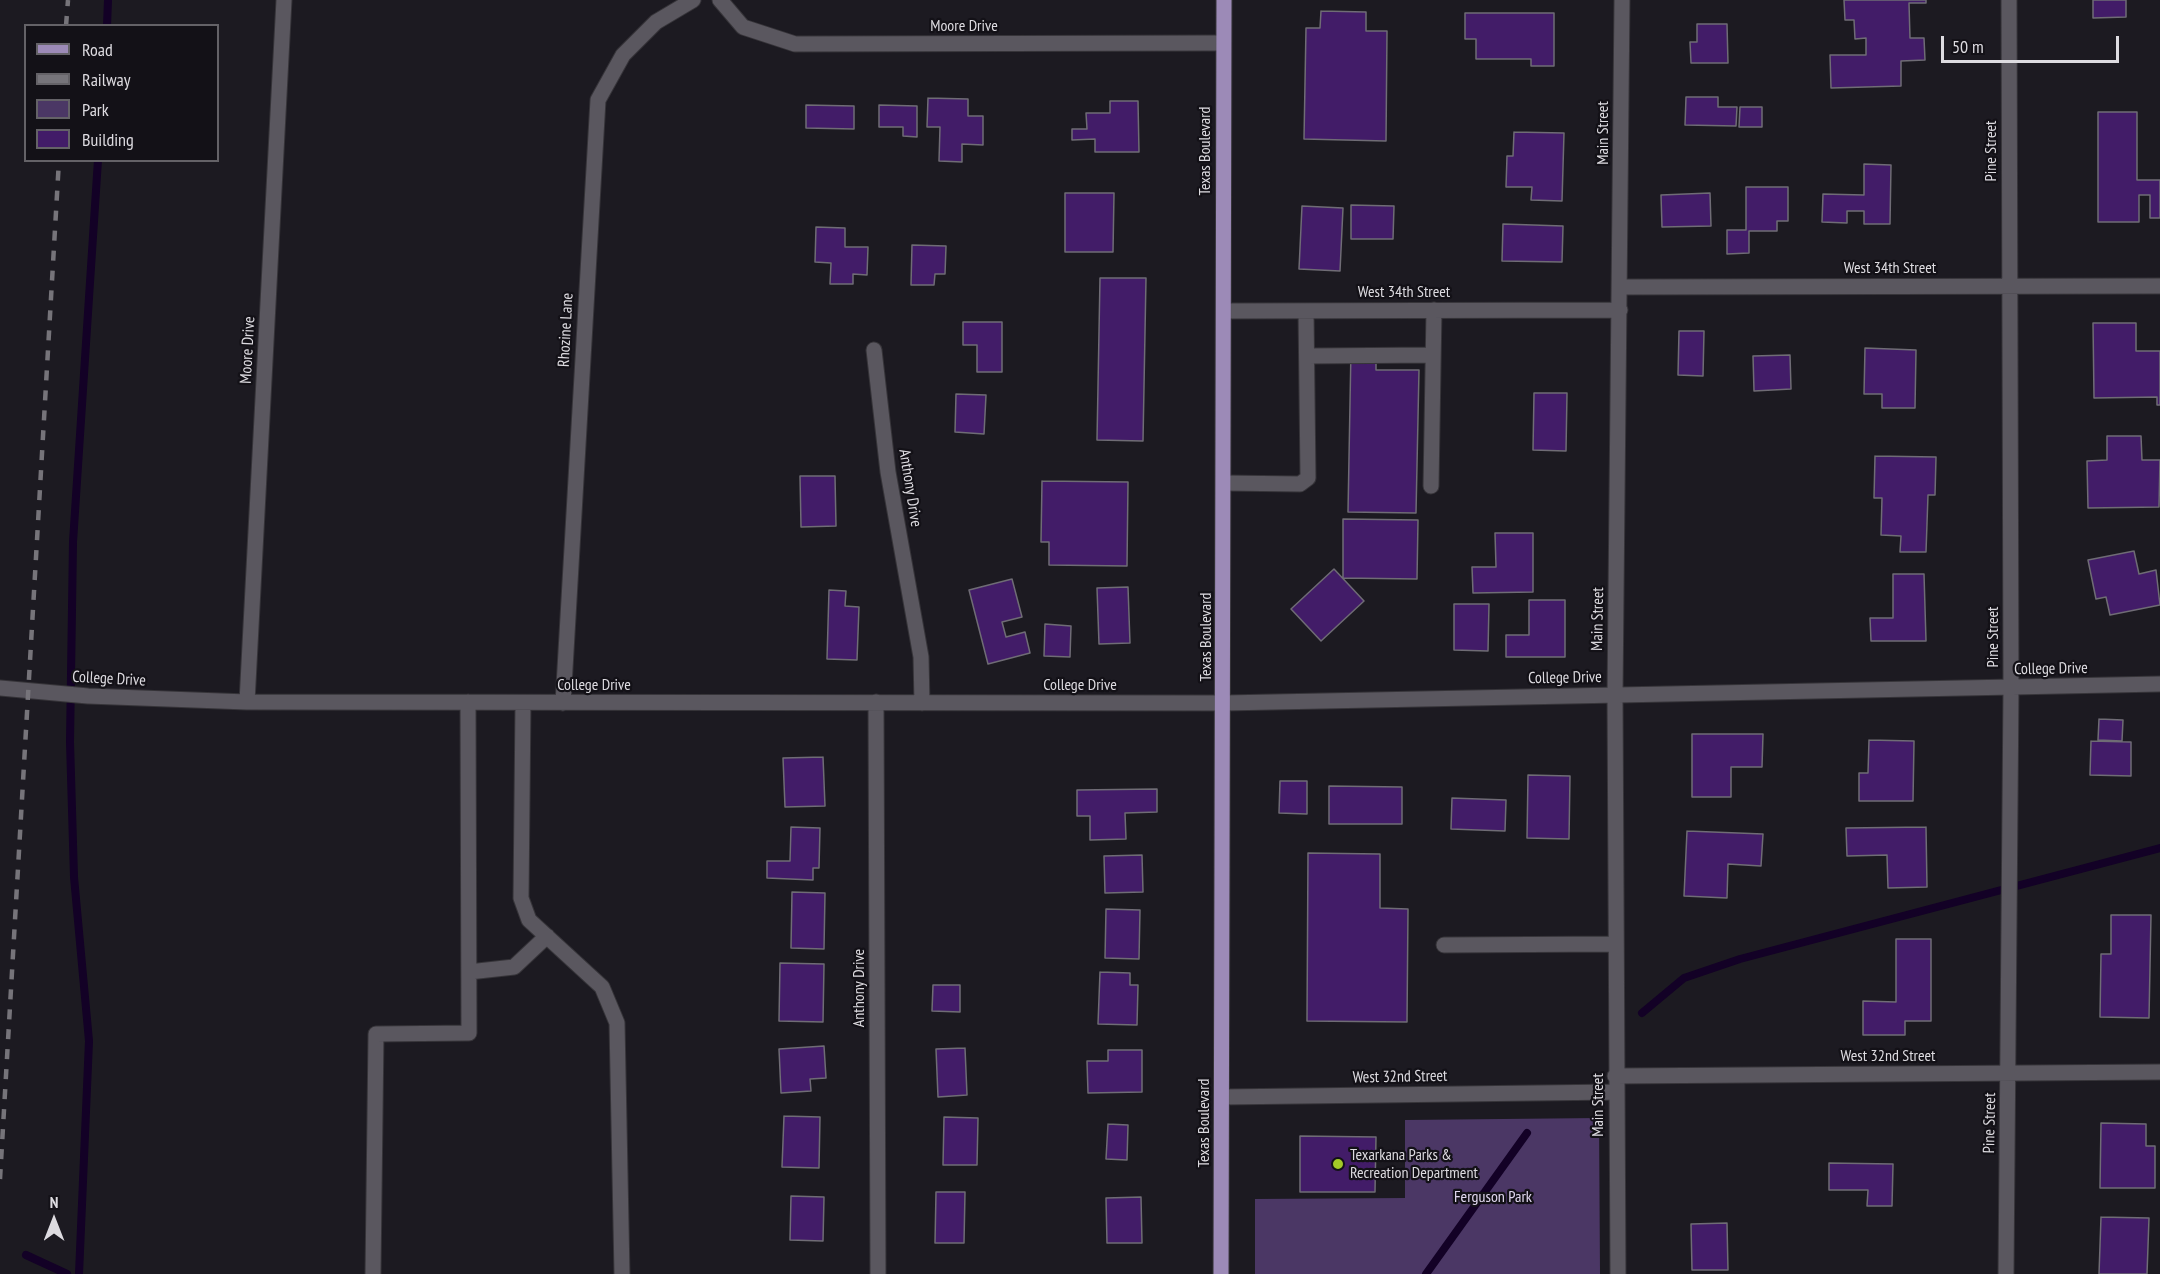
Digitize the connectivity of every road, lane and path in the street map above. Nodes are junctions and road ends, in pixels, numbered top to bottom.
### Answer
1 (284, 0) edge
2 (693, 0) edge
3 (720, 0) edge
4 (1224, 0) edge
5 (1622, 0) edge
6 (2009, 0) edge
7 (1223, 43) junction
8 (2008, 286) junction
9 (2160, 286) edge
10 (1621, 287) junction
11 (1434, 310) junction
12 (1620, 310) junction
13 (1224, 311) junction
14 (1306, 311) junction
15 (874, 350) dead end
16 (1434, 355) junction
17 (1306, 356) junction
18 (1224, 483) junction
19 (1431, 486) dead end
20 (2160, 684) edge
21 (0, 688) edge
22 (2011, 688) junction
23 (1615, 695) junction
24 (247, 702) junction
25 (468, 702) junction
26 (876, 702) junction
27 (523, 703) junction
28 (563, 703) junction
29 (922, 703) junction
30 (1224, 704) junction
31 (547, 936) junction
32 (1615, 944) junction
33 (1444, 945) dead end
34 (469, 972) junction
35 (2160, 1072) edge
36 (2009, 1073) junction
37 (1616, 1076) junction
38 (1616, 1092) junction
39 (1222, 1097) junction
40 (373, 1274) edge
41 (622, 1274) edge
42 (878, 1274) edge
43 (1221, 1274) edge
44 (1618, 1274) edge
45 (2006, 1274) edge

1 - 24 street, Moore Drive
2 - 28 street, Rhozine Lane
3 - 7 street, Moore Drive
4 - 7 main road, Texas Boulevard
5 - 10 street, Main Street
6 - 8 street, Pine Street
7 - 13 main road, Texas Boulevard
8 - 9 street, West 34th Street
8 - 10 street, West 34th Street
8 - 22 street, Pine Street
10 - 12 street, Main Street
11 - 12 street, West 34th Street
11 - 14 street, West 34th Street
11 - 16 street
12 - 23 street, Main Street
13 - 14 street, West 34th Street
13 - 18 main road, Texas Boulevard
14 - 17 street
15 - 29 street, Anthony Drive
16 - 17 street
16 - 19 street
17 - 18 street
18 - 30 main road, Texas Boulevard
20 - 22 street, College Drive
21 - 24 street, College Drive
22 - 23 street, College Drive
22 - 36 street, Pine Street
23 - 30 street, College Drive
23 - 32 street, Main Street
24 - 25 street, College Drive
25 - 27 street, College Drive
25 - 34 street
26 - 28 street, College Drive
26 - 29 street, College Drive
26 - 42 street, Anthony Drive
27 - 28 street, College Drive
27 - 31 street
29 - 30 street, College Drive
30 - 39 main road, Texas Boulevard
31 - 34 street
31 - 41 street
32 - 33 street
32 - 37 street, Main Street
34 - 40 street
35 - 36 street, West 32nd Street
36 - 37 street, West 32nd Street
36 - 45 street, Pine Street
37 - 38 street, Main Street
38 - 39 street, West 32nd Street
38 - 44 street, Main Street
39 - 43 main road, Texas Boulevard

